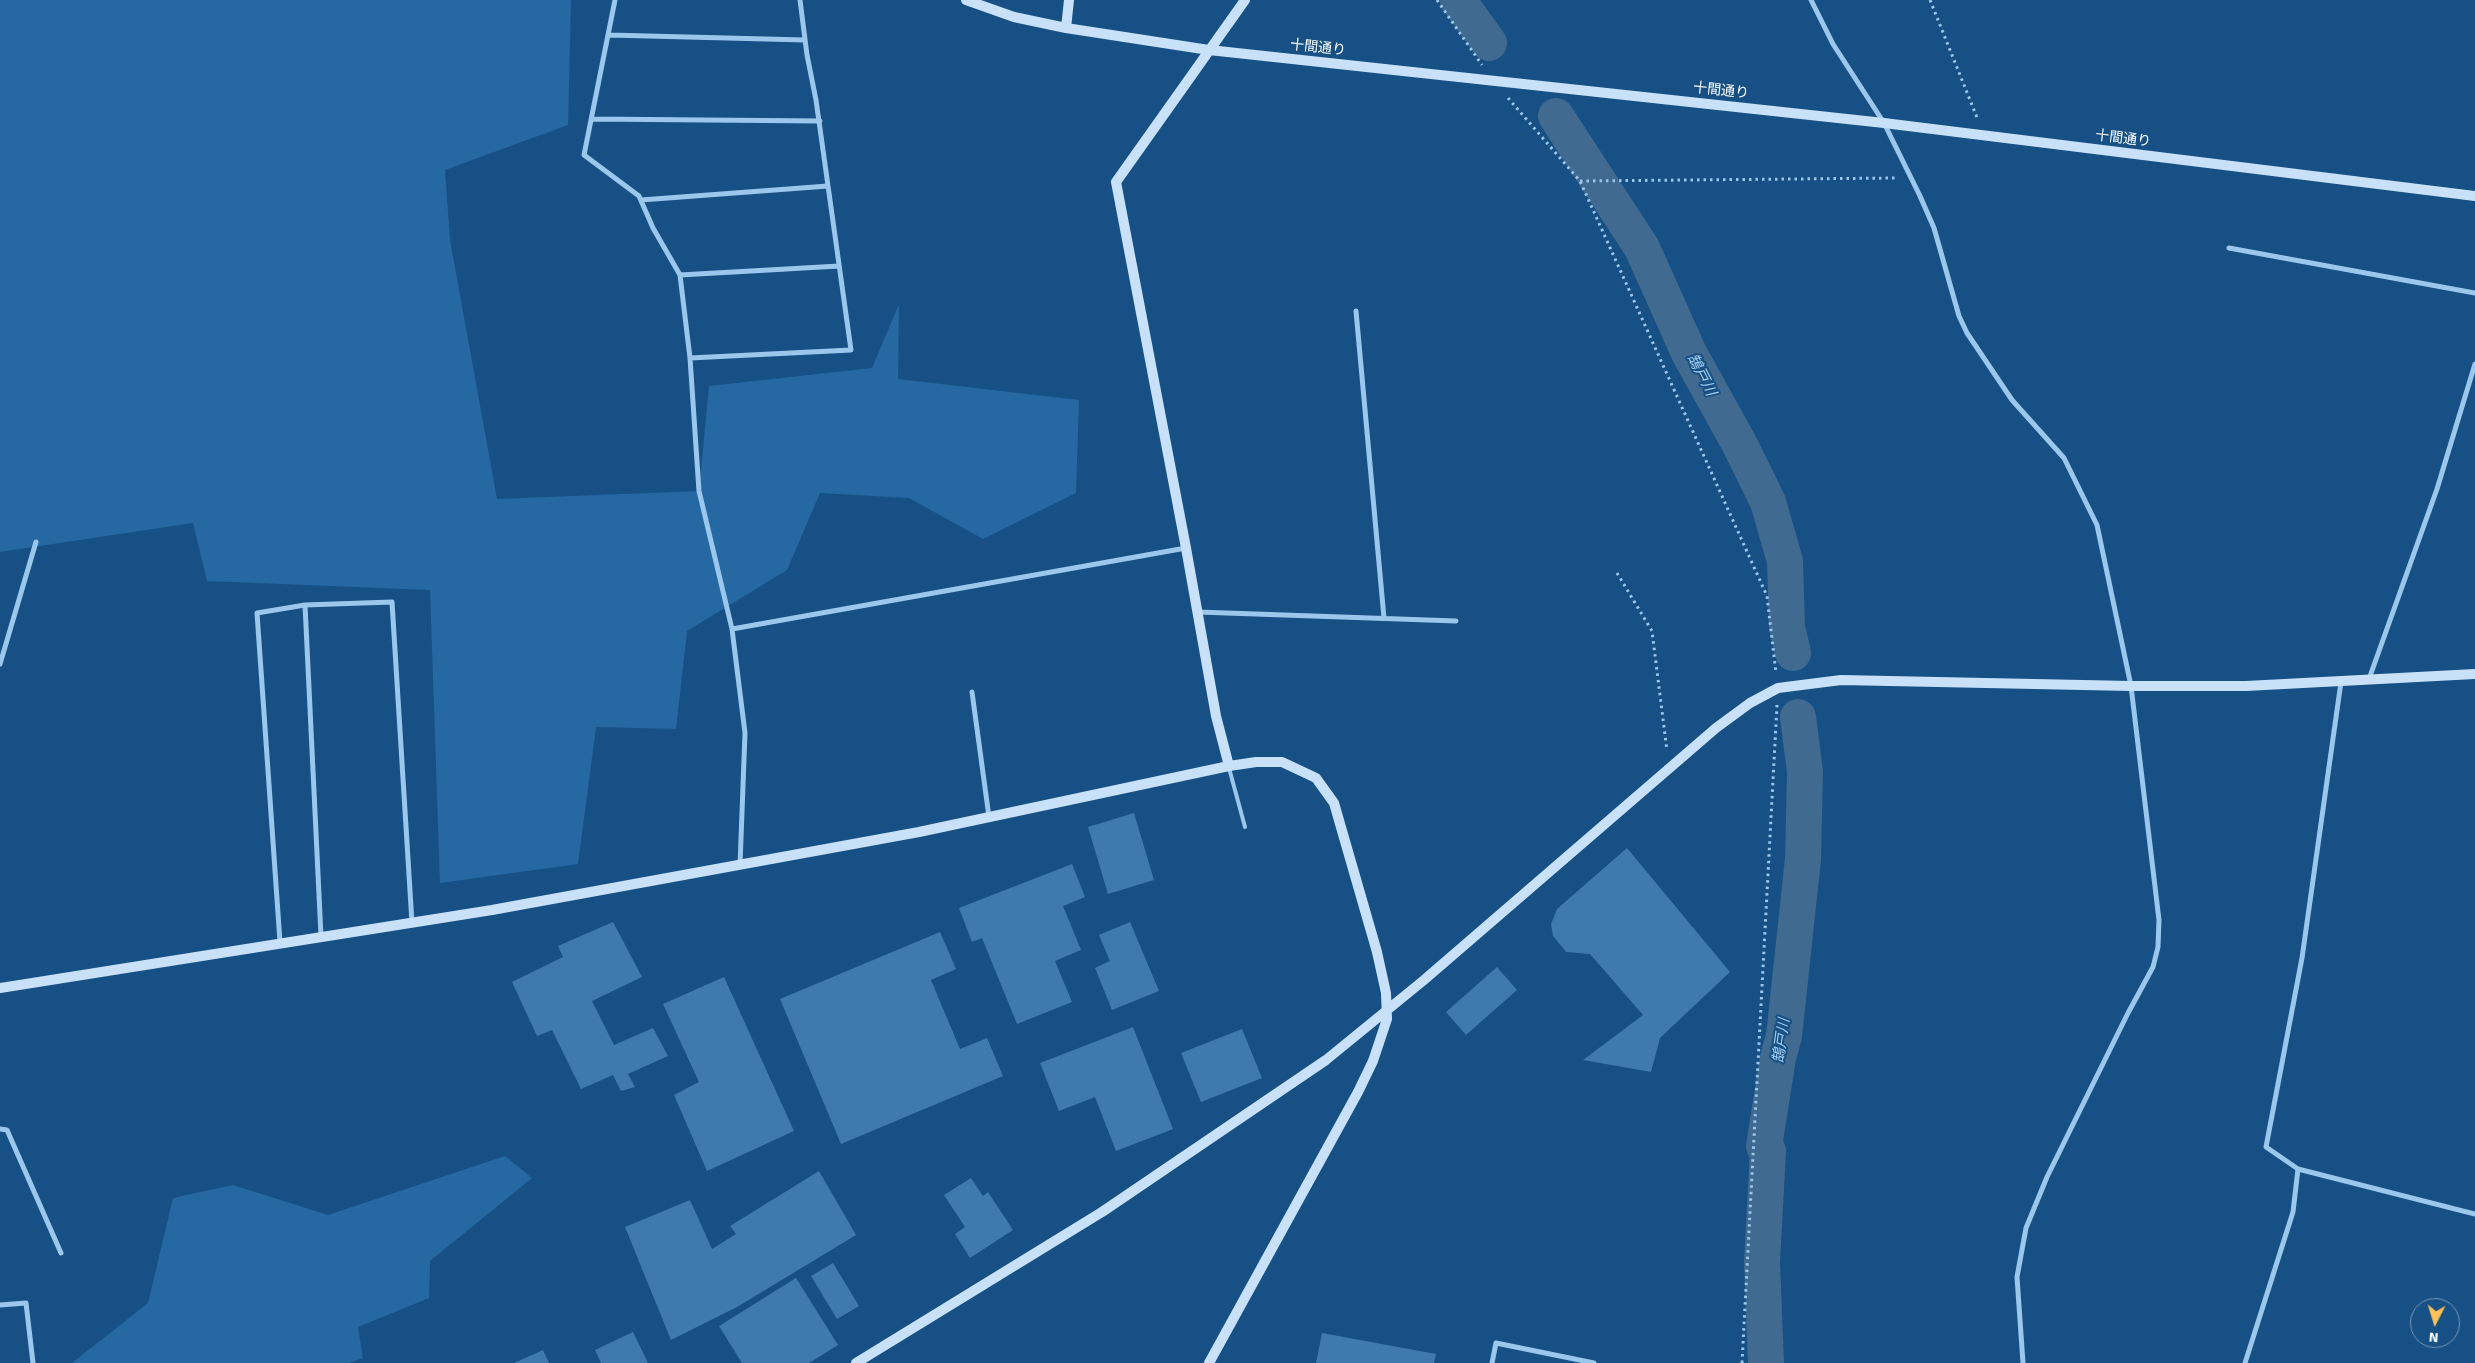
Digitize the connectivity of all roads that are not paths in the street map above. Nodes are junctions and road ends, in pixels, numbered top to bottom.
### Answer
1 (615, 0) edge
2 (800, 0) edge
3 (966, 0) edge
4 (1069, 0) edge
5 (1245, 0) edge
6 (1811, 0) edge
7 (1066, 28) junction
8 (609, 35) junction
9 (805, 40) junction
10 (1210, 50) junction
11 (591, 119) junction
12 (820, 121) junction
13 (1884, 123) junction
14 (828, 186) junction
15 (2475, 196) edge
16 (641, 200) junction
17 (2229, 248) dead end
18 (840, 266) junction
19 (680, 275) junction
20 (2475, 293) edge
21 (1356, 311) dead end
22 (690, 358) junction
23 (2475, 364) edge
24 (36, 542) dead end
25 (1186, 548) junction
26 (306, 605) junction
27 (1198, 612) junction
28 (1384, 618) junction
29 (1456, 621) dead end
30 (732, 629) junction
31 (0, 664) edge
32 (2475, 674) edge
33 (2369, 680) junction
34 (2341, 682) junction
35 (2131, 686) junction
36 (972, 692) dead end
37 (1229, 766) junction
38 (989, 818) junction
39 (1245, 828) dead end
40 (740, 865) junction
41 (412, 923) junction
42 (320, 936) junction
43 (280, 942) junction
44 (0, 988) edge
45 (1388, 1010) junction
46 (0, 1129) edge
47 (2298, 1169) junction
48 (2475, 1214) edge
49 (62, 1253) dead end
50 (0, 1305) edge
51 (33, 1363) edge
52 (856, 1363) edge
53 (1209, 1363) edge
54 (1492, 1363) edge
55 (1594, 1363) edge
56 (2023, 1363) edge
57 (2245, 1363) edge

1 - 8 street
2 - 9 street
3 - 7 street, 十間通り
4 - 7 street
5 - 10 street
6 - 13 street
7 - 10 street, 十間通り
8 - 9 street
8 - 11 street
9 - 12 street
10 - 13 street, 十間通り
10 - 25 street
11 - 12 street
11 - 16 street
12 - 14 street
13 - 15 street, 十間通り
13 - 35 street
14 - 16 street
14 - 18 street
16 - 19 street
17 - 20 street
18 - 19 street
18 - 22 street
19 - 22 street
21 - 28 street
22 - 30 street
23 - 33 street
24 - 31 street
25 - 27 street
25 - 30 street
26 - 41 street
26 - 42 street
26 - 43 street
27 - 28 street
27 - 37 street
28 - 29 street
30 - 40 street
32 - 33 street
33 - 34 street
34 - 35 street
34 - 47 street
35 - 45 street
35 - 56 street
36 - 38 street
37 - 38 street
37 - 39 lane
37 - 45 street
38 - 40 street
40 - 41 street
41 - 42 street
42 - 43 street
43 - 44 street
45 - 52 street
45 - 53 street
46 - 49 street
47 - 48 street
47 - 57 street
50 - 51 street
54 - 55 street

